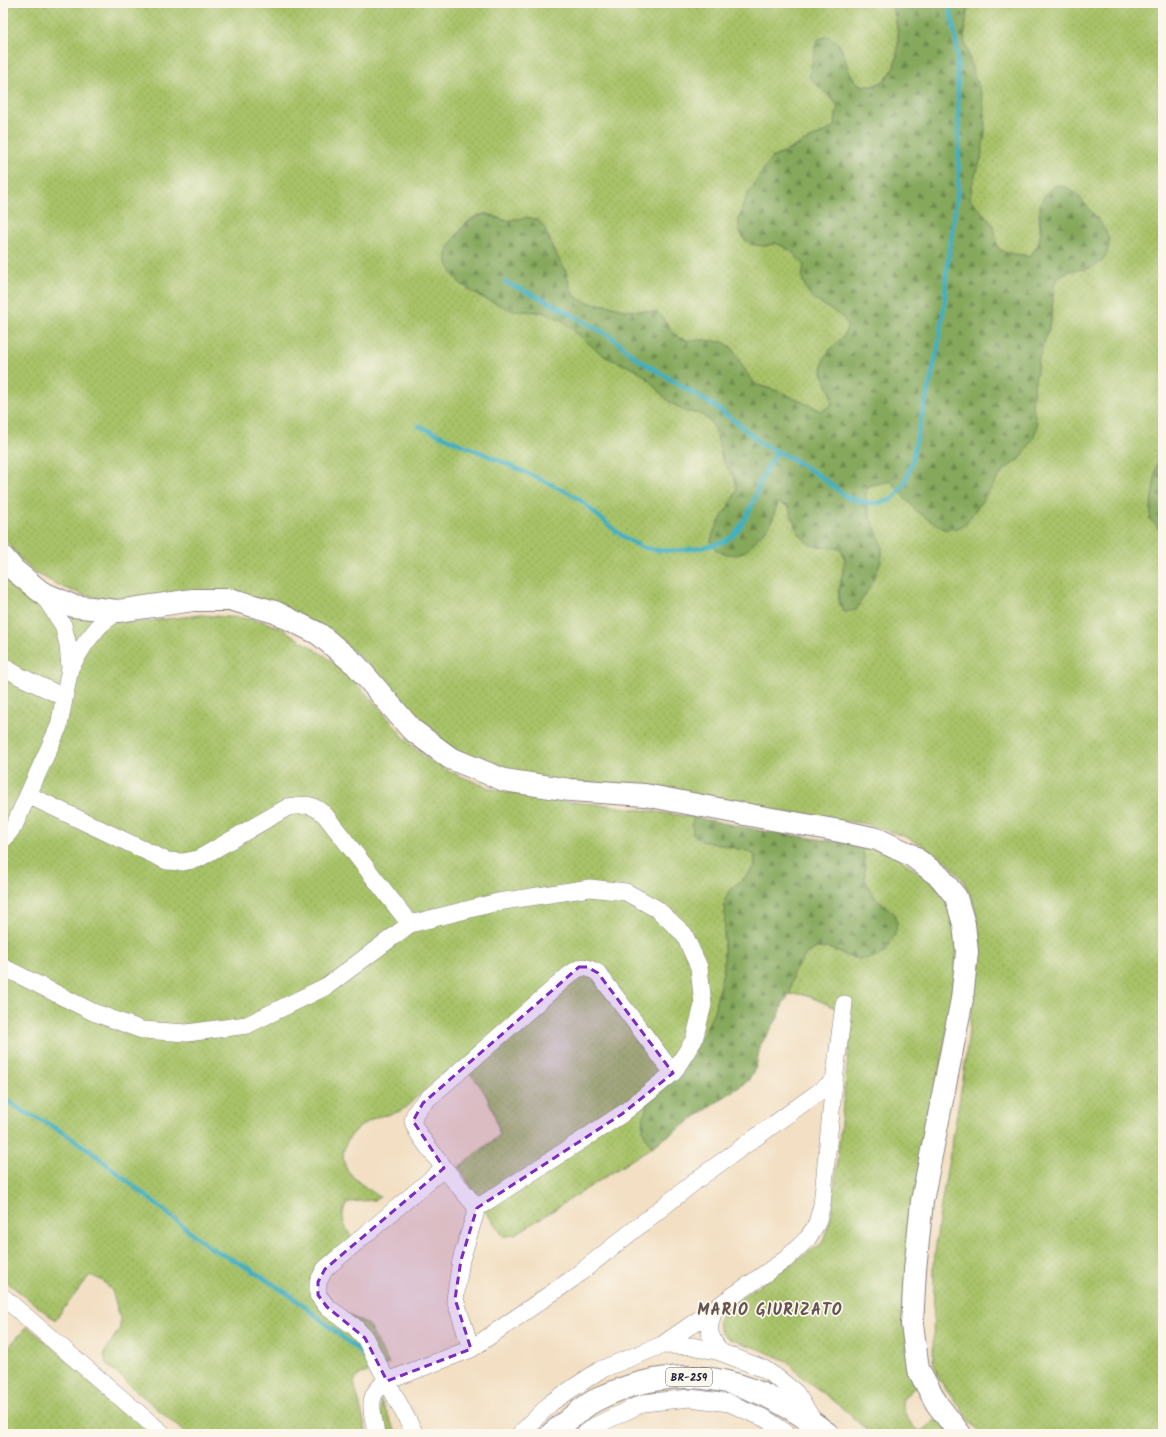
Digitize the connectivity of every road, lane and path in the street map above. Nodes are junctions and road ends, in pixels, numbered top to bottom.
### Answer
1 (3, 558) edge
2 (41, 592) junction
3 (118, 612) junction
4 (3, 666) edge
5 (70, 668) junction
6 (64, 697) junction
7 (28, 795) junction
8 (3, 840) edge
9 (410, 924) junction
10 (3, 967) edge
11 (844, 1004) dead end
12 (673, 1073) junction
13 (834, 1081) junction
14 (444, 1168) junction
15 (477, 1208) junction
16 (3, 1297) edge
17 (715, 1308) junction
18 (662, 1345) junction
19 (471, 1349) junction
20 (720, 1352) junction
21 (387, 1381) junction
22 (822, 1429) edge
23 (163, 1434) edge
24 (376, 1434) edge
25 (415, 1434) edge
26 (520, 1434) edge
27 (551, 1434) edge
28 (585, 1434) edge
29 (788, 1434) edge
30 (960, 1434) edge

1 - 2 main road
2 - 3 main road
2 - 5 street
3 - 5 street
3 - 30 main road
4 - 6 street
5 - 6 street
6 - 7 street
7 - 8 street
7 - 9 street
9 - 10 street
9 - 12 street
11 - 13 street
12 - 14 street
12 - 15 street
13 - 17 street
13 - 19 street
14 - 15 street
14 - 21 street
15 - 19 street
16 - 23 street
17 - 18 street
17 - 20 street
18 - 20 street
18 - 26 street
19 - 21 street
20 - 22 street
21 - 24 street
21 - 25 street
22 - 27 main road, BR-259
28 - 29 street

